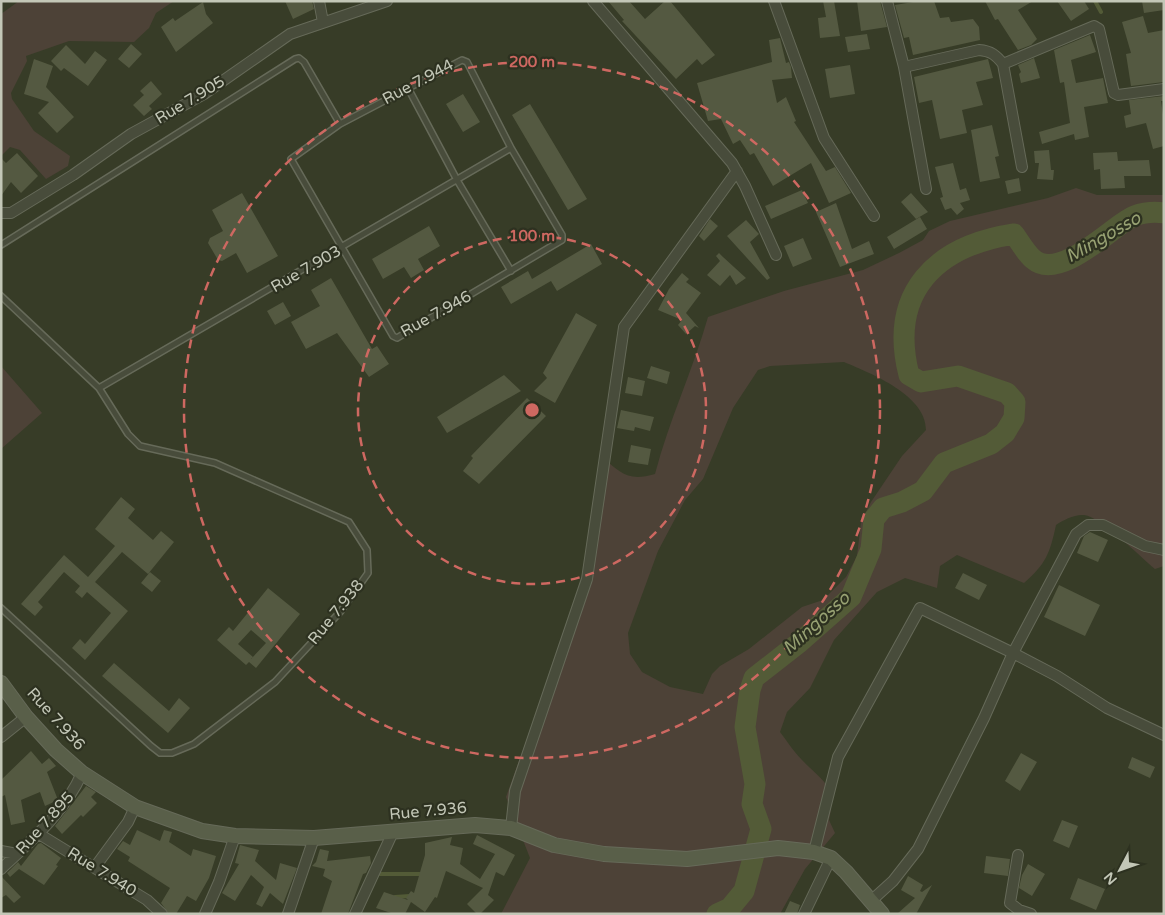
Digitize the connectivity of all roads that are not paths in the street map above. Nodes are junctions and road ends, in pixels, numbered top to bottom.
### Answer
1 (319, 1) edge
2 (387, 1) edge
3 (592, 1) edge
4 (774, 1) edge
5 (888, 1) edge
6 (323, 22) junction
7 (1003, 64) junction
8 (904, 67) junction
9 (408, 88) junction
10 (1164, 89) edge
11 (340, 124) junction
12 (511, 148) junction
13 (1022, 167) dead end
14 (737, 172) junction
15 (457, 180) junction
16 (926, 189) dead end
17 (1, 213) edge
18 (874, 216) dead end
19 (562, 235) joint
20 (1, 245) edge
21 (342, 248) junction
22 (776, 255) dead end
23 (511, 271) junction
24 (1, 296) edge
25 (99, 388) junction
26 (1164, 550) edge
27 (1, 608) edge
28 (1013, 653) junction
29 (1, 683) edge
30 (26, 717) junction
31 (1164, 735) edge
32 (1, 737) edge
33 (82, 773) junction
34 (135, 807) junction
35 (511, 828) junction
36 (393, 832) junction
37 (39, 834) junction
38 (235, 836) junction
39 (314, 838) junction
40 (1, 851) edge
41 (814, 852) junction
42 (17, 854) junction
43 (1018, 855) dead end
44 (831, 858) junction
45 (95, 868) junction
46 (1, 869) edge
47 (872, 900) junction
48 (162, 914) edge
49 (205, 914) edge
50 (288, 914) edge
51 (355, 914) edge
52 (804, 914) edge
53 (882, 914) edge
54 (1031, 914) edge

1 - 6 street
2 - 6 street, Rue 7.905
3 - 14 street
4 - 18 street
5 - 8 street
6 - 17 street, Rue 7.905
7 - 8 street
7 - 10 street
7 - 13 street
8 - 16 street
9 - 11 lane, Rue 7.944
9 - 12 lane, Rue 7.944
9 - 15 lane
11 - 20 lane
11 - 21 lane, Rue 7.944
12 - 15 lane, Rue 7.903
12 - 19 lane, Rue 7.944
14 - 22 street
14 - 35 street
15 - 21 lane, Rue 7.903
15 - 23 lane
19 - 23 lane, Rue 7.946
21 - 23 lane, Rue 7.946
21 - 25 lane, Rue 7.903
24 - 25 lane, Rue 7.938
25 - 27 lane, Rue 7.938
26 - 28 street
28 - 31 street
28 - 41 street
28 - 47 street
29 - 30 street, Rue 7.936
30 - 32 street
30 - 33 street, Rue 7.936
33 - 34 street, Rue 7.936
33 - 37 street, Rue 7.895
34 - 38 street, Rue 7.936
34 - 45 street
35 - 36 street, Rue 7.936
35 - 41 street, Rue 7.936
36 - 39 street, Rue 7.936
36 - 51 street
37 - 42 street, Rue 7.895
37 - 45 street, Rue 7.940
38 - 39 street, Rue 7.936
38 - 49 street
39 - 50 street
40 - 42 street
41 - 44 street, Rue 7.936
42 - 46 street, Rue 7.895
43 - 54 street
44 - 47 street, Rue 7.936
44 - 52 street
45 - 48 street, Rue 7.940
47 - 53 street, Rue 7.936

